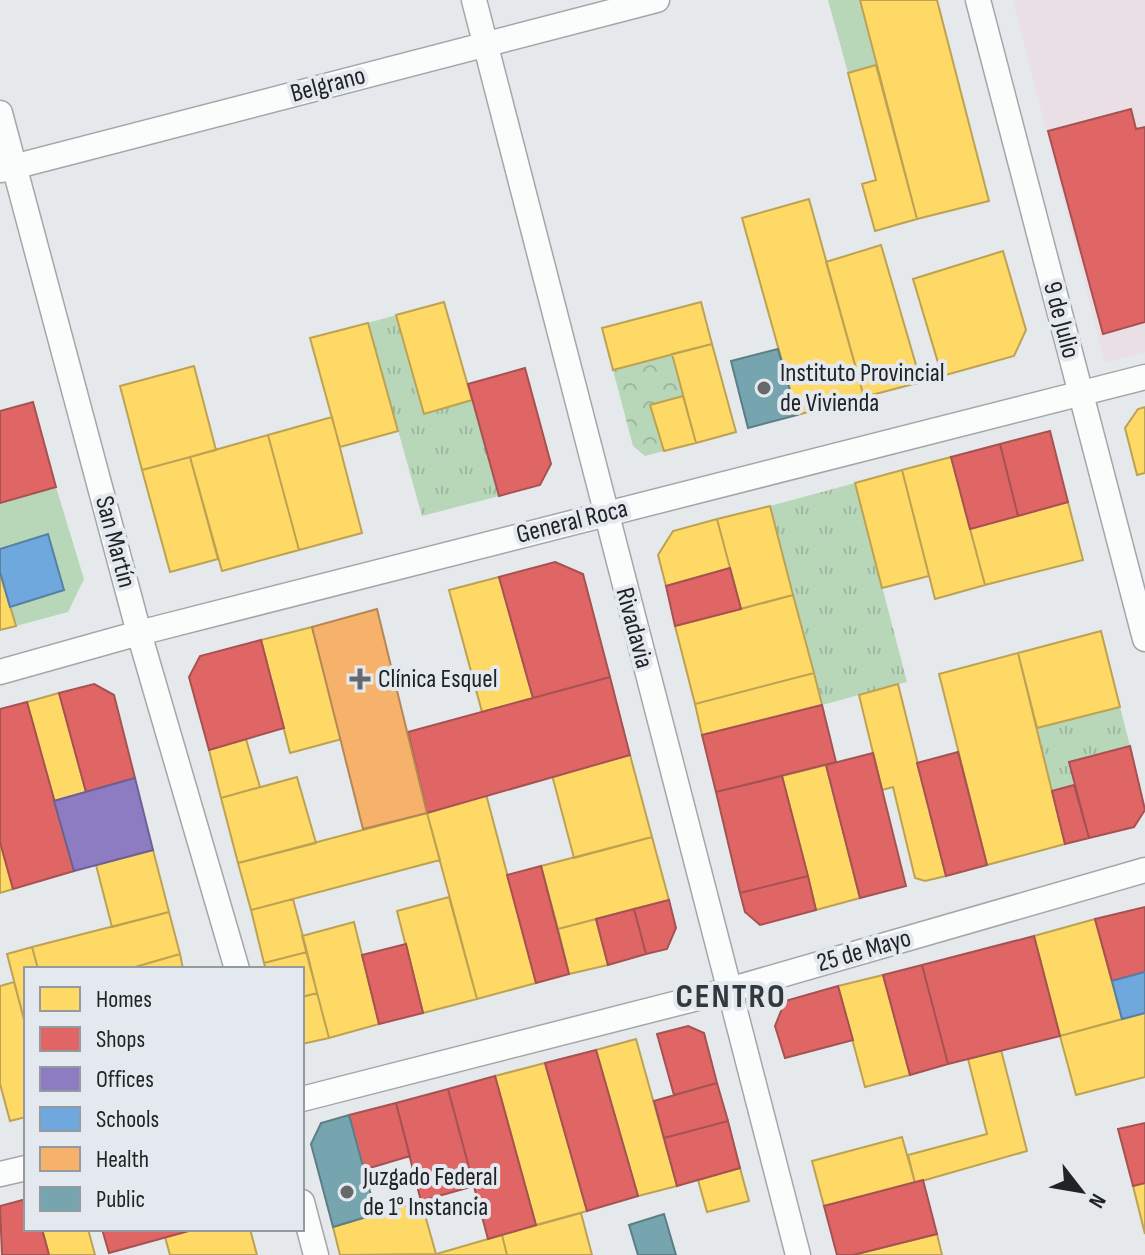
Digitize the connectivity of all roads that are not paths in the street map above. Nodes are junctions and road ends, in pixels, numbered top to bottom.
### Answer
1 (474, 0) edge
2 (657, 0) edge
3 (978, 0) edge
4 (485, 45) junction
5 (0, 113) edge
6 (7, 169) edge
7 (1145, 377) edge
8 (1080, 394) junction
9 (604, 513) junction
10 (139, 633) junction
11 (1145, 639) edge
12 (0, 672) edge
13 (1145, 870) edge
14 (236, 967) edge
15 (729, 990) junction
16 (304, 1098) edge
17 (24, 1168) edge
18 (0, 1174) edge
19 (304, 1210) edge
20 (316, 1255) edge
21 (798, 1255) edge

1 - 4 street, Rivadavia
2 - 4 street, Belgrano
3 - 8 street, 9 de Julio
4 - 6 street, Belgrano
4 - 9 street, Rivadavia
5 - 6 street, San Martín
6 - 10 street, San Martín
7 - 8 street, General Roca
8 - 9 street, General Roca
8 - 11 street, 9 de Julio
9 - 10 street, General Roca
9 - 15 street, Rivadavia
10 - 12 street, General Roca
10 - 14 street, San Martín
13 - 15 street, 25 de Mayo
15 - 16 street, 25 de Mayo
15 - 21 street, Rivadavia
17 - 18 street
19 - 20 street

